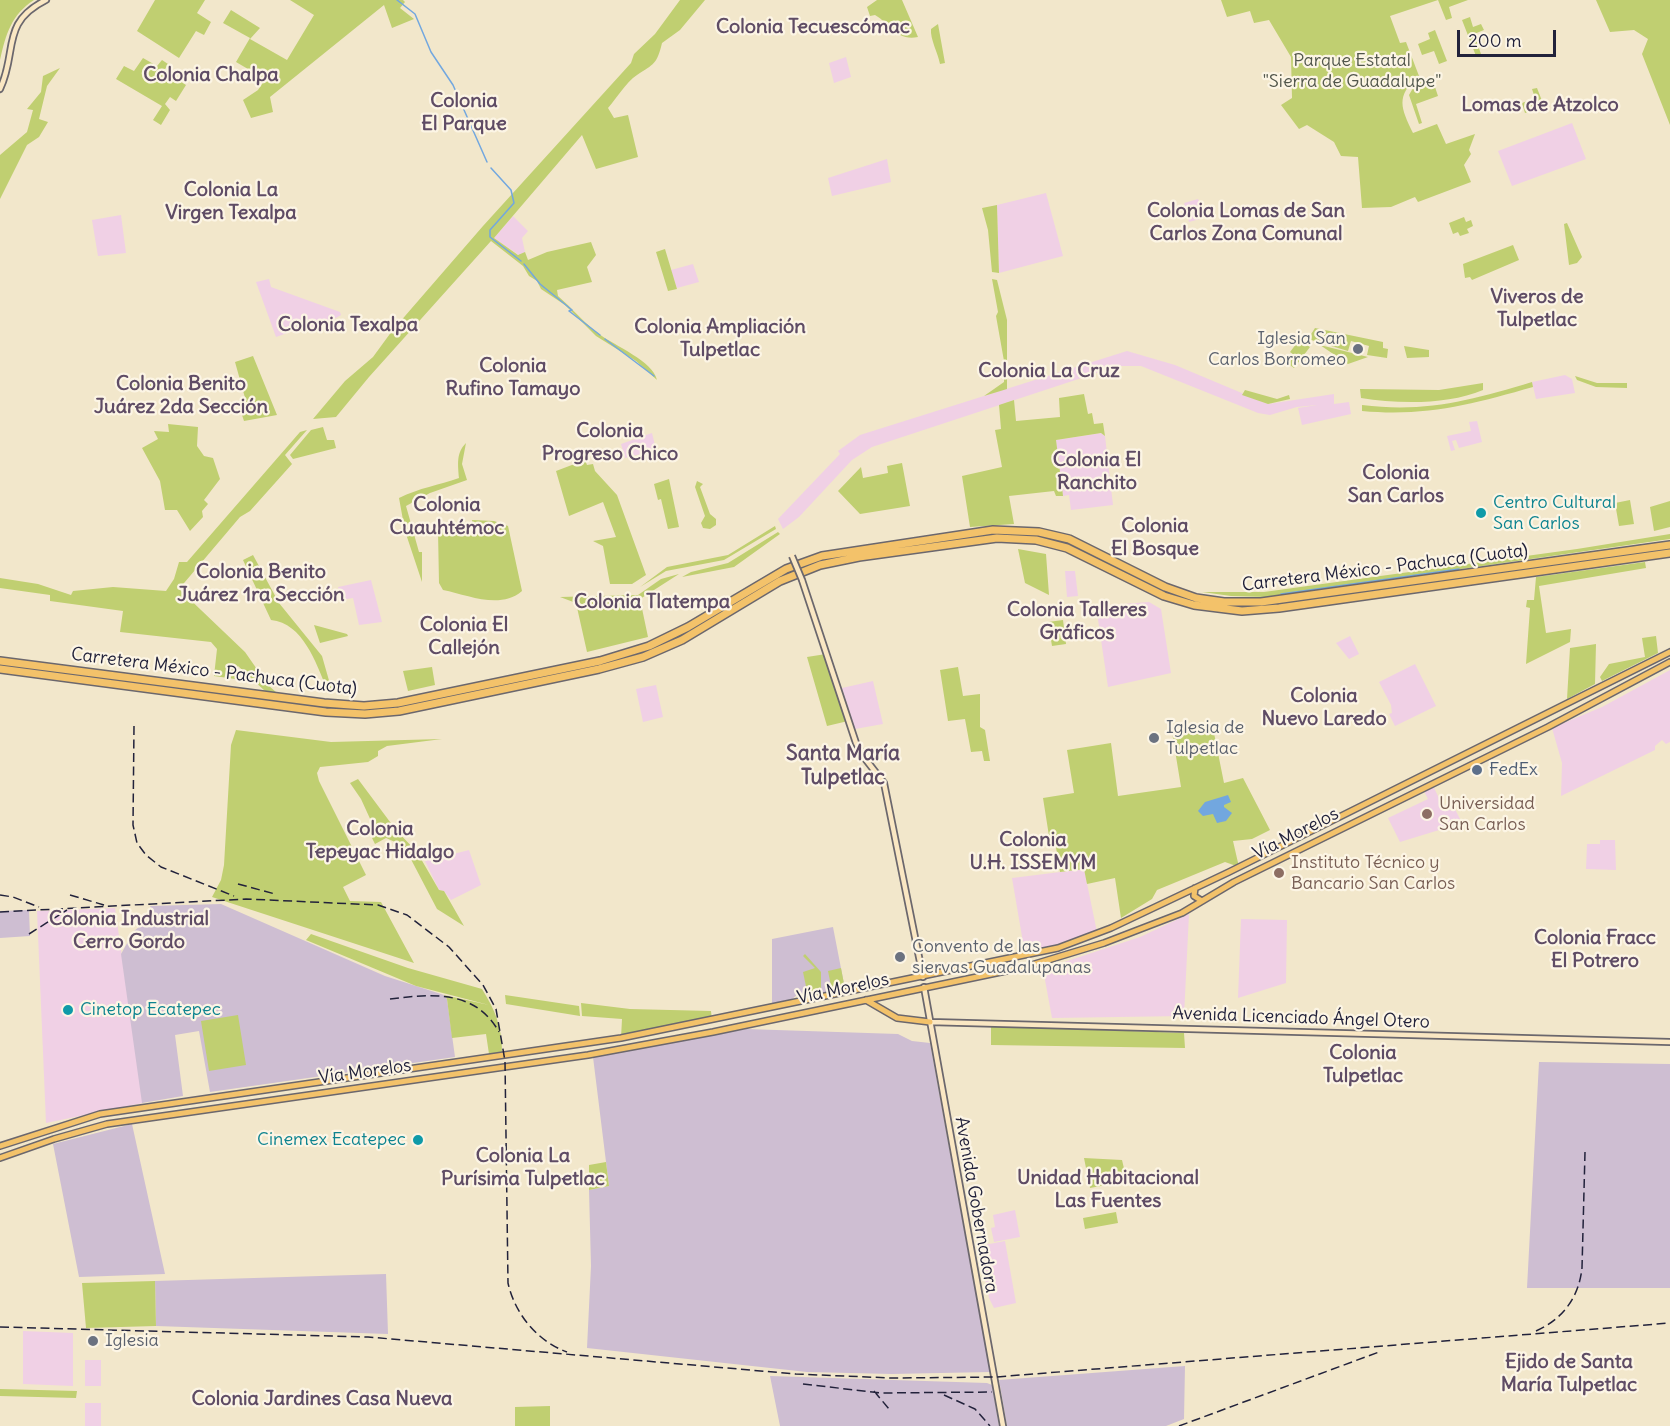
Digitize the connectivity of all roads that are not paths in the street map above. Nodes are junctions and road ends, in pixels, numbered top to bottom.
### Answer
1 (46, 0) edge
2 (0, 89) edge
3 (1670, 545) edge
4 (1654, 551) junction
5 (1643, 553) junction
6 (1670, 554) edge
7 (792, 556) dead end
8 (1670, 652) edge
9 (634, 656) junction
10 (0, 661) edge
11 (1670, 662) edge
12 (0, 669) edge
13 (239, 696) junction
14 (1195, 888) junction
15 (1202, 901) junction
16 (922, 977) junction
17 (924, 987) junction
18 (866, 1000) junction
19 (930, 1022) junction
20 (1670, 1042) edge
21 (0, 1146) edge
22 (0, 1158) edge
23 (1003, 1426) edge

1 - 2 main road
3 - 4 highway, Carretera México - Pachuca (Cuota)
4 - 5 highway, Carretera México - Pachuca (Cuota)
4 - 6 highway, Carretera México - Pachuca (Cuota)
5 - 9 highway, Carretera México - Pachuca (Cuota)
5 - 9 highway, Carretera México - Pachuca (Cuota)
7 - 16 main road, bridge
8 - 14 main road, Vía Morelos
9 - 13 highway, Carretera México - Pachuca (Cuota)
10 - 13 highway, Carretera México - Pachuca (Cuota)
11 - 15 main road, Vía Morelos
12 - 13 highway, Carretera México - Pachuca (Cuota)
14 - 15 main road
14 - 16 main road, Vía Morelos
15 - 17 main road, Vía Morelos
16 - 21 main road, Vía Morelos
17 - 18 main road, Vía Morelos
17 - 19 main road, Avenida Gobernadora
18 - 19 main road
18 - 22 main road, Vía Morelos
19 - 20 main road, Avenida Licenciado Ángel Otero
19 - 23 main road, Avenida Gobernadora

